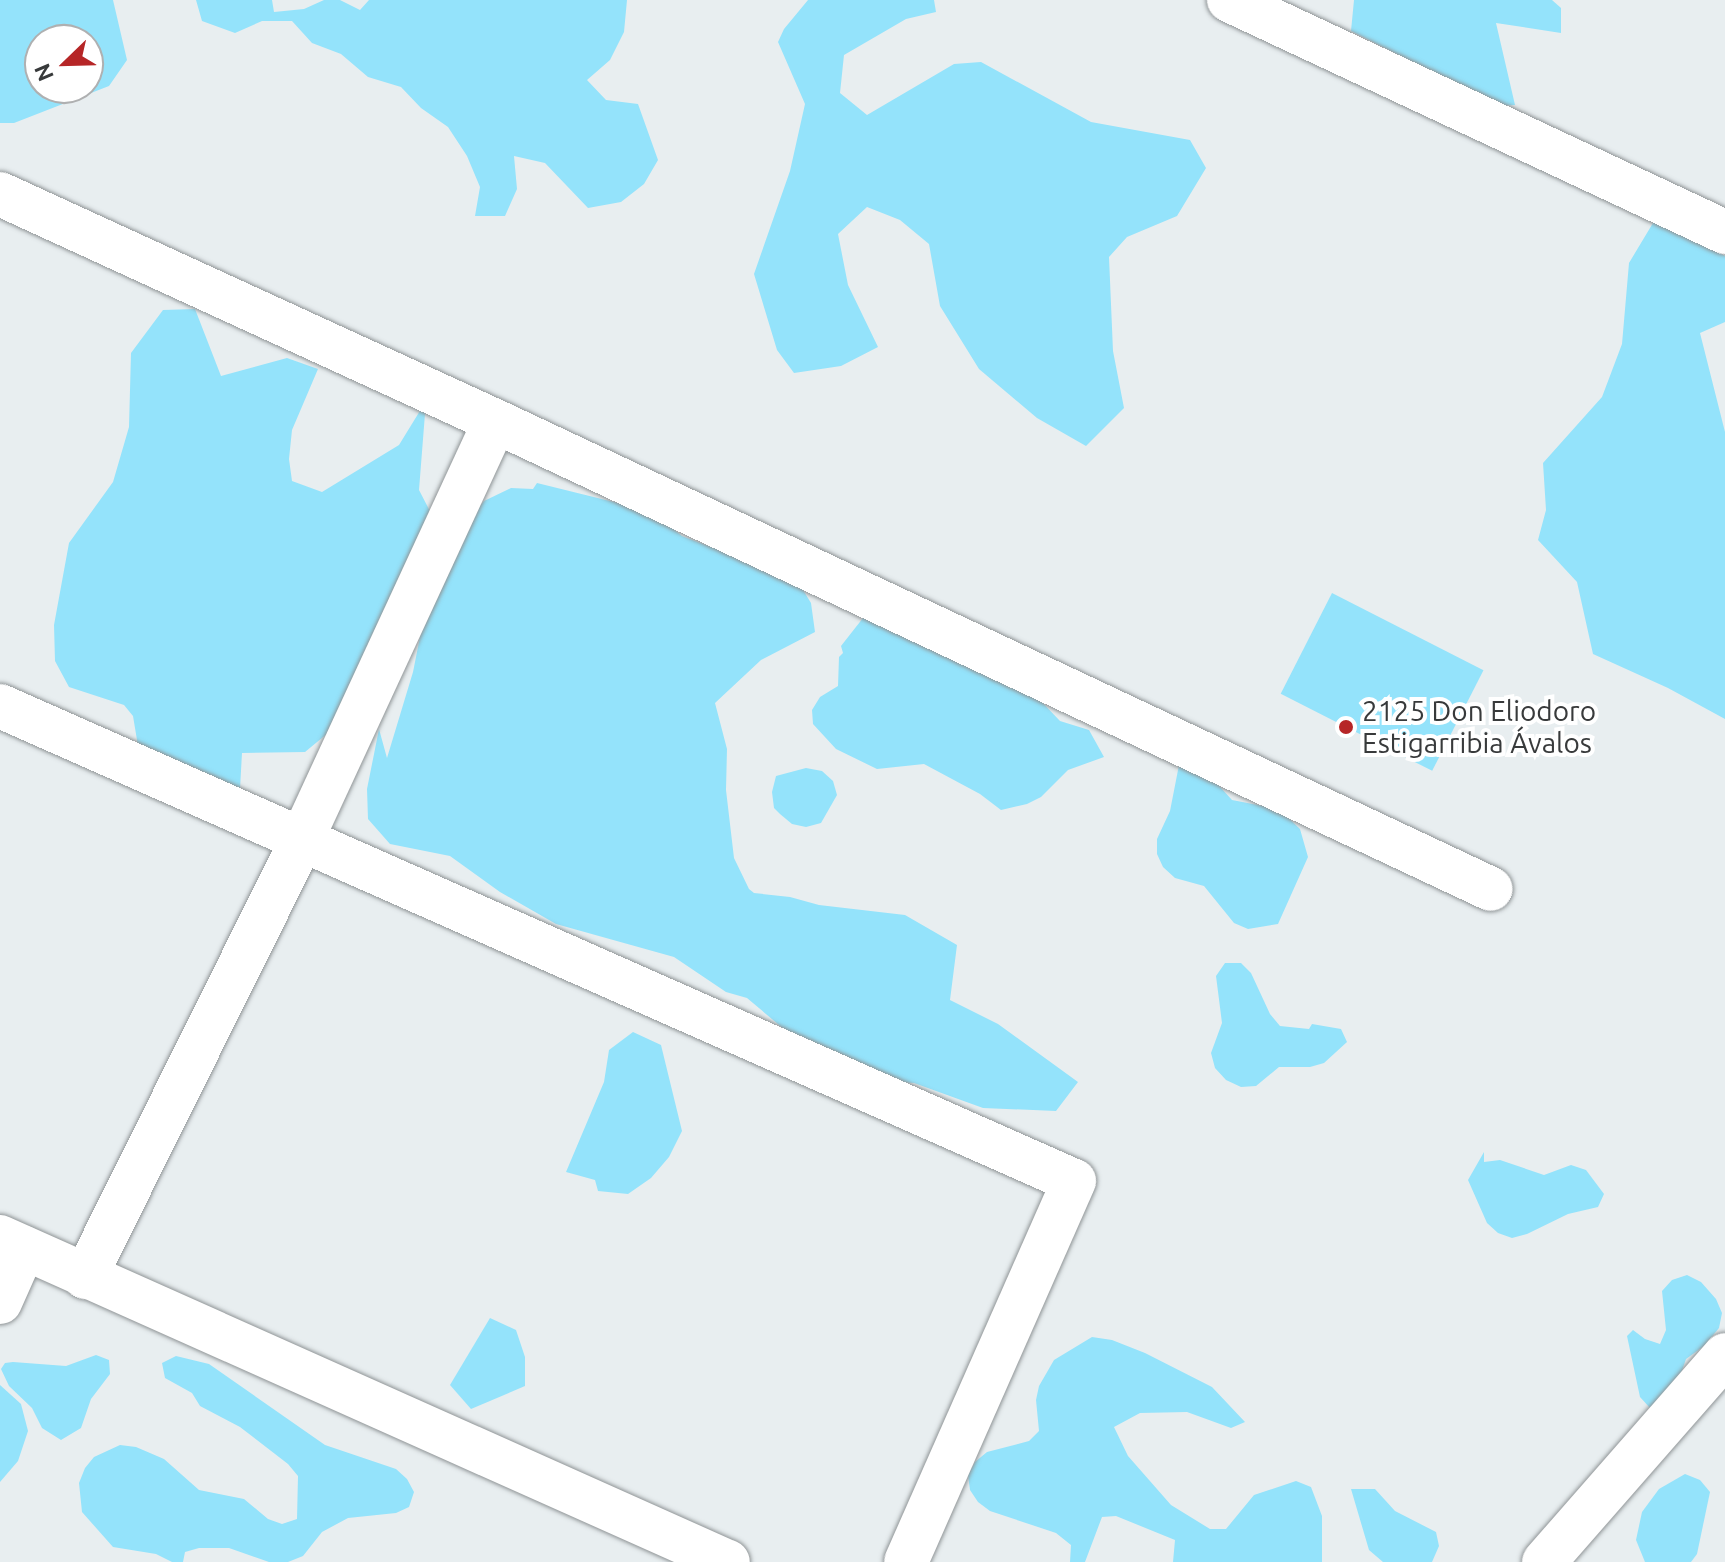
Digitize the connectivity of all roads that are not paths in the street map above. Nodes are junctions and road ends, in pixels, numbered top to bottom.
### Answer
1 (1229, 0) edge
2 (0, 194) edge
3 (1725, 232) edge
4 (495, 421) junction
5 (0, 706) edge
6 (302, 839) junction
7 (1491, 889) dead end
8 (12, 1242) edge
9 (85, 1277) junction
10 (0, 1302) edge
11 (1725, 1355) edge
12 (728, 1562) edge
13 (906, 1562) edge
14 (1544, 1562) edge

1 - 3 street
2 - 4 street
4 - 6 street
4 - 7 street
5 - 6 street
6 - 9 street
6 - 13 street
8 - 9 street
8 - 10 street
9 - 12 street
11 - 14 street

